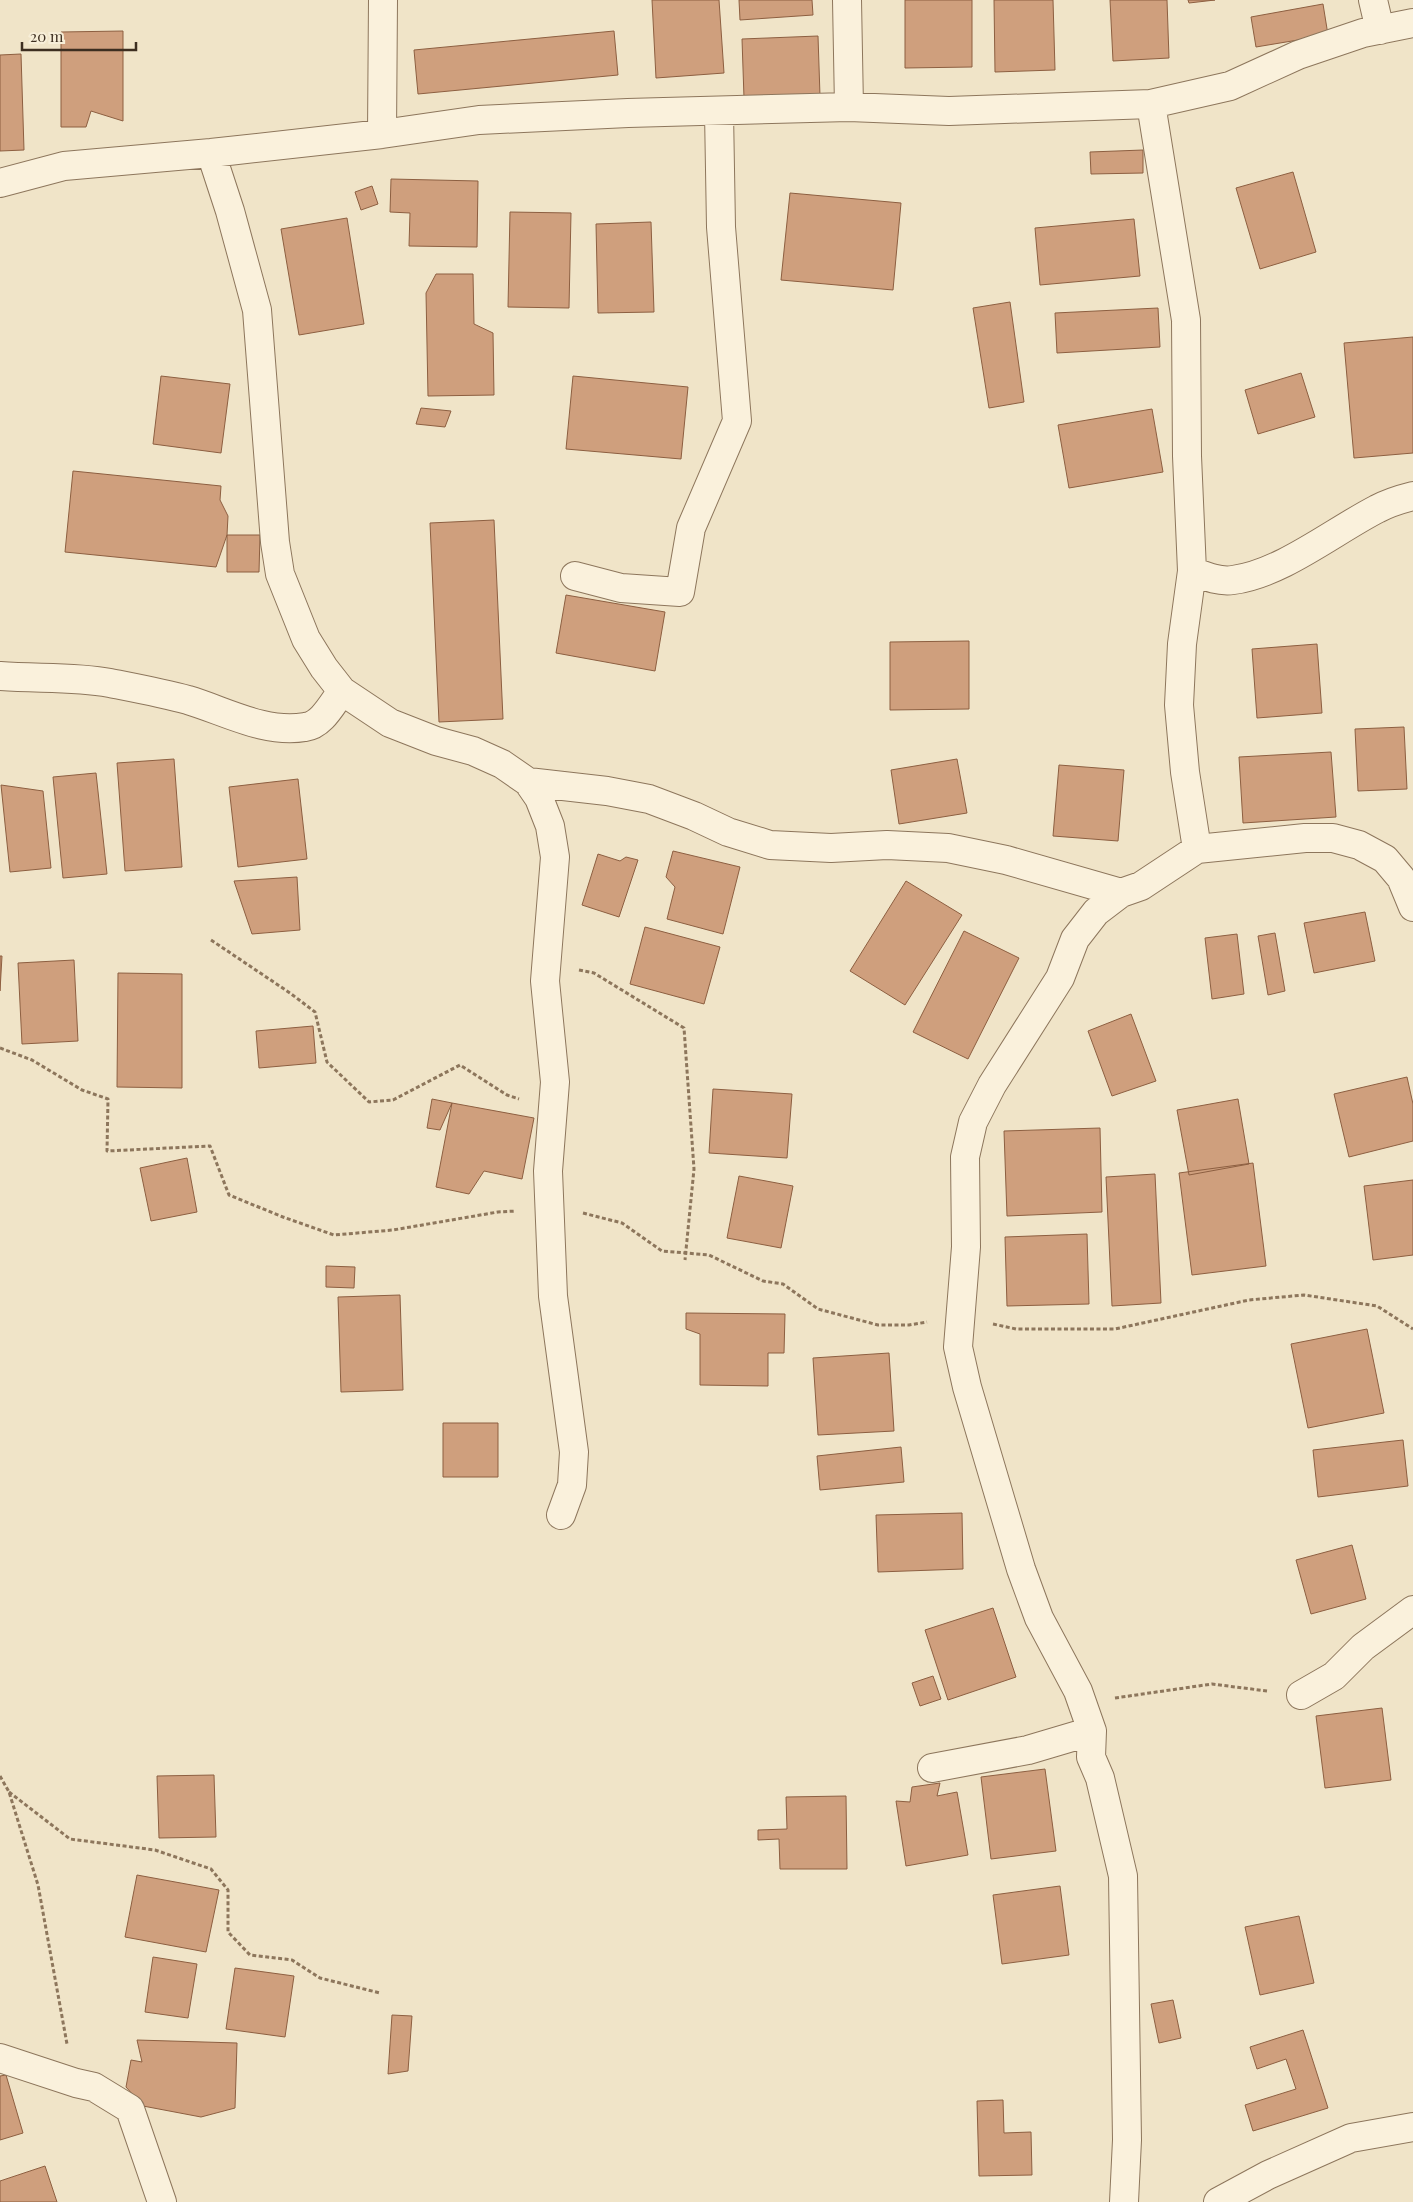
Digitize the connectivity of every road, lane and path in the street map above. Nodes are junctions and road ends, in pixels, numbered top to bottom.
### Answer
1 (384, 0) edge
2 (847, 0) edge
3 (1373, 0) edge
4 (1413, 24) edge
5 (1380, 30) junction
6 (1151, 104) junction
7 (849, 108) junction
8 (719, 112) junction
9 (382, 134) junction
10 (212, 153) junction
11 (0, 184) edge
12 (1413, 496) edge
13 (1192, 570) junction
14 (575, 576) dead end
15 (0, 676) edge
16 (342, 691) junction
17 (528, 782) junction
18 (1197, 849) junction
19 (1121, 893) junction
20 (1413, 907) edge
21 (211, 940) dead end
22 (546, 965) junction
23 (0, 1048) edge
24 (551, 1130) junction
25 (548, 1171) junction
26 (549, 1209) junction
27 (685, 1253) junction
28 (685, 1260) dead end
29 (962, 1317) junction
30 (1413, 1329) edge
31 (561, 1515) dead end
32 (1413, 1610) edge
33 (1302, 1695) joint
34 (1082, 1704) junction
35 (1092, 1731) junction
36 (932, 1768) dead end
37 (0, 1776) edge
38 (9, 1792) junction
39 (380, 1992) dead end
40 (0, 2058) edge
41 (76, 2083) junction
42 (1413, 2127) edge
43 (162, 2202) edge
44 (1124, 2202) edge
45 (1218, 2202) edge

1 - 9 street
2 - 7 street
3 - 5 street
4 - 5 street
5 - 6 street
6 - 7 street
6 - 13 street
7 - 8 street
8 - 9 street
8 - 14 street
9 - 10 street
10 - 11 street
10 - 16 street
12 - 13 street
13 - 18 street
15 - 16 street
16 - 17 street
17 - 19 street
17 - 22 street
18 - 19 street
18 - 20 street
19 - 29 street
21 - 24 path
22 - 24 street
22 - 27 path
23 - 26 path
24 - 25 street
25 - 26 street
25 - 27 path
26 - 31 street
27 - 28 path
27 - 29 path
29 - 30 path
29 - 34 street
32 - 33 street
33 - 34 path
34 - 35 street
35 - 36 street
35 - 44 street
37 - 38 path
38 - 39 path
38 - 41 path
40 - 41 street
41 - 43 street
42 - 45 street

